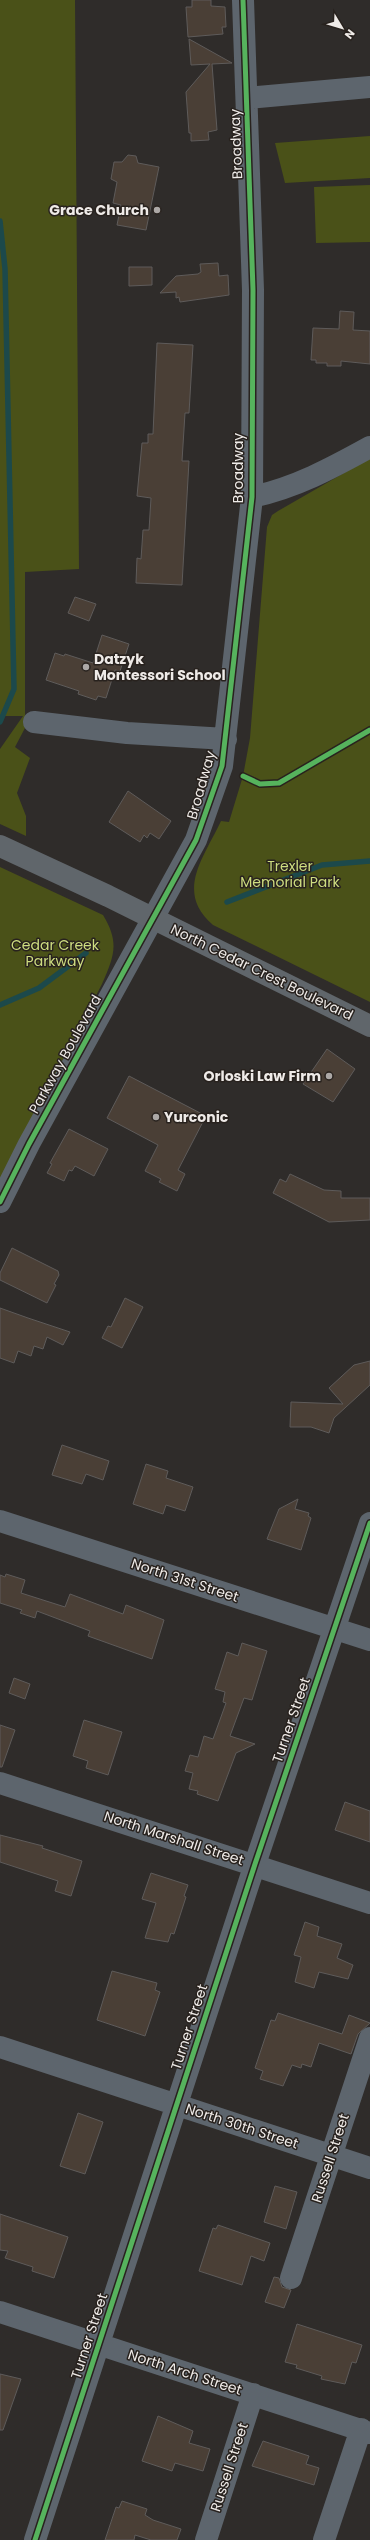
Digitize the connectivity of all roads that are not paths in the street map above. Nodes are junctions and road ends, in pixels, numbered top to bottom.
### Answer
1 (243, 0) edge
2 (370, 87) edge
3 (247, 98) junction
4 (370, 447) edge
5 (252, 497) junction
6 (34, 722) dead end
7 (226, 739) junction
8 (5, 848) edge
9 (154, 919) junction
10 (370, 1026) edge
11 (0, 1202) edge
12 (0, 1521) edge
13 (370, 1523) edge
14 (335, 1628) junction
15 (370, 1640) edge
16 (0, 1783) edge
17 (255, 1864) junction
18 (370, 1903) edge
19 (370, 2038) edge
20 (0, 2047) edge
21 (177, 2105) junction
22 (331, 2156) junction
23 (370, 2168) edge
24 (291, 2278) dead end
25 (0, 2312) edge
26 (99, 2344) junction
27 (253, 2394) junction
28 (365, 2431) edge
29 (35, 2540) edge
30 (206, 2540) edge
31 (324, 2540) edge

1 - 3 street, Broadway
2 - 3 street
3 - 5 street, Broadway
4 - 5 street
5 - 7 street, Broadway
6 - 7 street
7 - 9 street, Broadway
8 - 9 main road, North Cedar Crest Boulevard
9 - 10 main road, North Cedar Crest Boulevard
9 - 11 street, Parkway Boulevard
12 - 14 street, North 31st Street
13 - 14 street, Turner Street
14 - 15 street, North 31st Street
14 - 17 street, Turner Street
16 - 17 street, North Marshall Street
17 - 18 street, North Marshall Street
17 - 21 street, Turner Street
19 - 22 street, Russell Street
20 - 21 street, North 30th Street
21 - 22 street, North 30th Street
21 - 26 street, Turner Street
22 - 23 street, North 30th Street
22 - 24 street, Russell Street
25 - 26 street, North Arch Street
26 - 27 street, North Arch Street
26 - 29 street, Turner Street
27 - 28 street, North Arch Street
27 - 30 street, Russell Street
28 - 31 street

